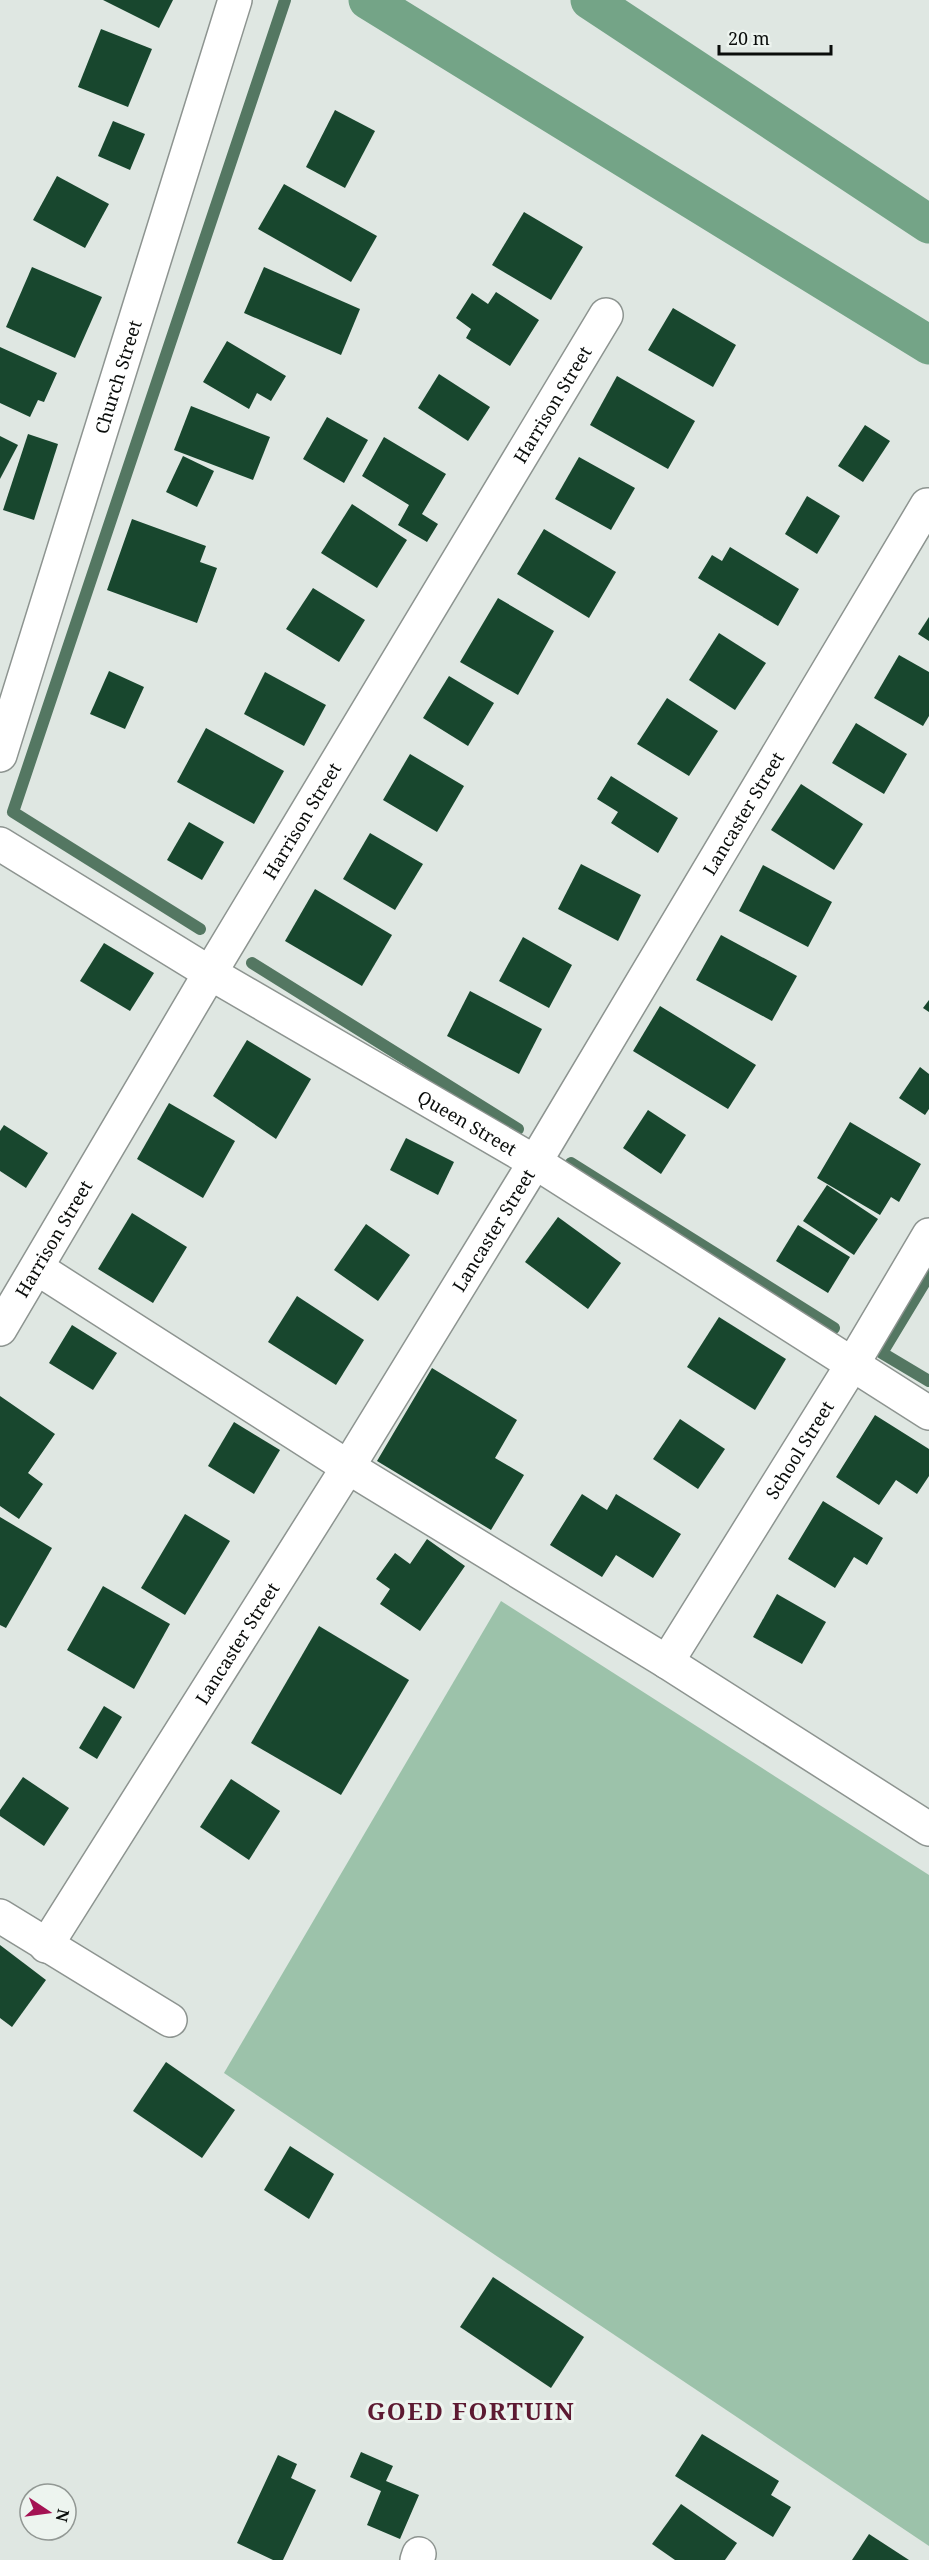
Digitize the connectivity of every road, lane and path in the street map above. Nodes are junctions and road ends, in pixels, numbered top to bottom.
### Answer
1 (235, 0) edge
2 (606, 315) dead end
3 (927, 505) dead end
4 (0, 755) edge
5 (0, 844) edge
6 (210, 974) junction
7 (535, 1162) junction
8 (929, 1234) edge
9 (37, 1268) junction
10 (0, 1329) edge
11 (852, 1365) junction
12 (929, 1413) edge
13 (348, 1467) junction
14 (667, 1662) junction
15 (929, 1829) edge
16 (0, 1916) edge
17 (46, 1946) junction
18 (170, 2020) dead end

1 - 4 street, Church Street
2 - 6 street, Harrison Street
3 - 7 street, Lancaster Street
5 - 6 street, Queen Street
6 - 7 street, Queen Street
6 - 9 street, Harrison Street
7 - 11 street, Queen Street
7 - 13 street, Lancaster Street
8 - 11 street, School Street
9 - 10 street, Harrison Street
9 - 13 street
11 - 12 street, Queen Street
11 - 14 street, School Street
13 - 14 street
13 - 17 street, Lancaster Street
14 - 15 street
16 - 17 street
17 - 18 street

